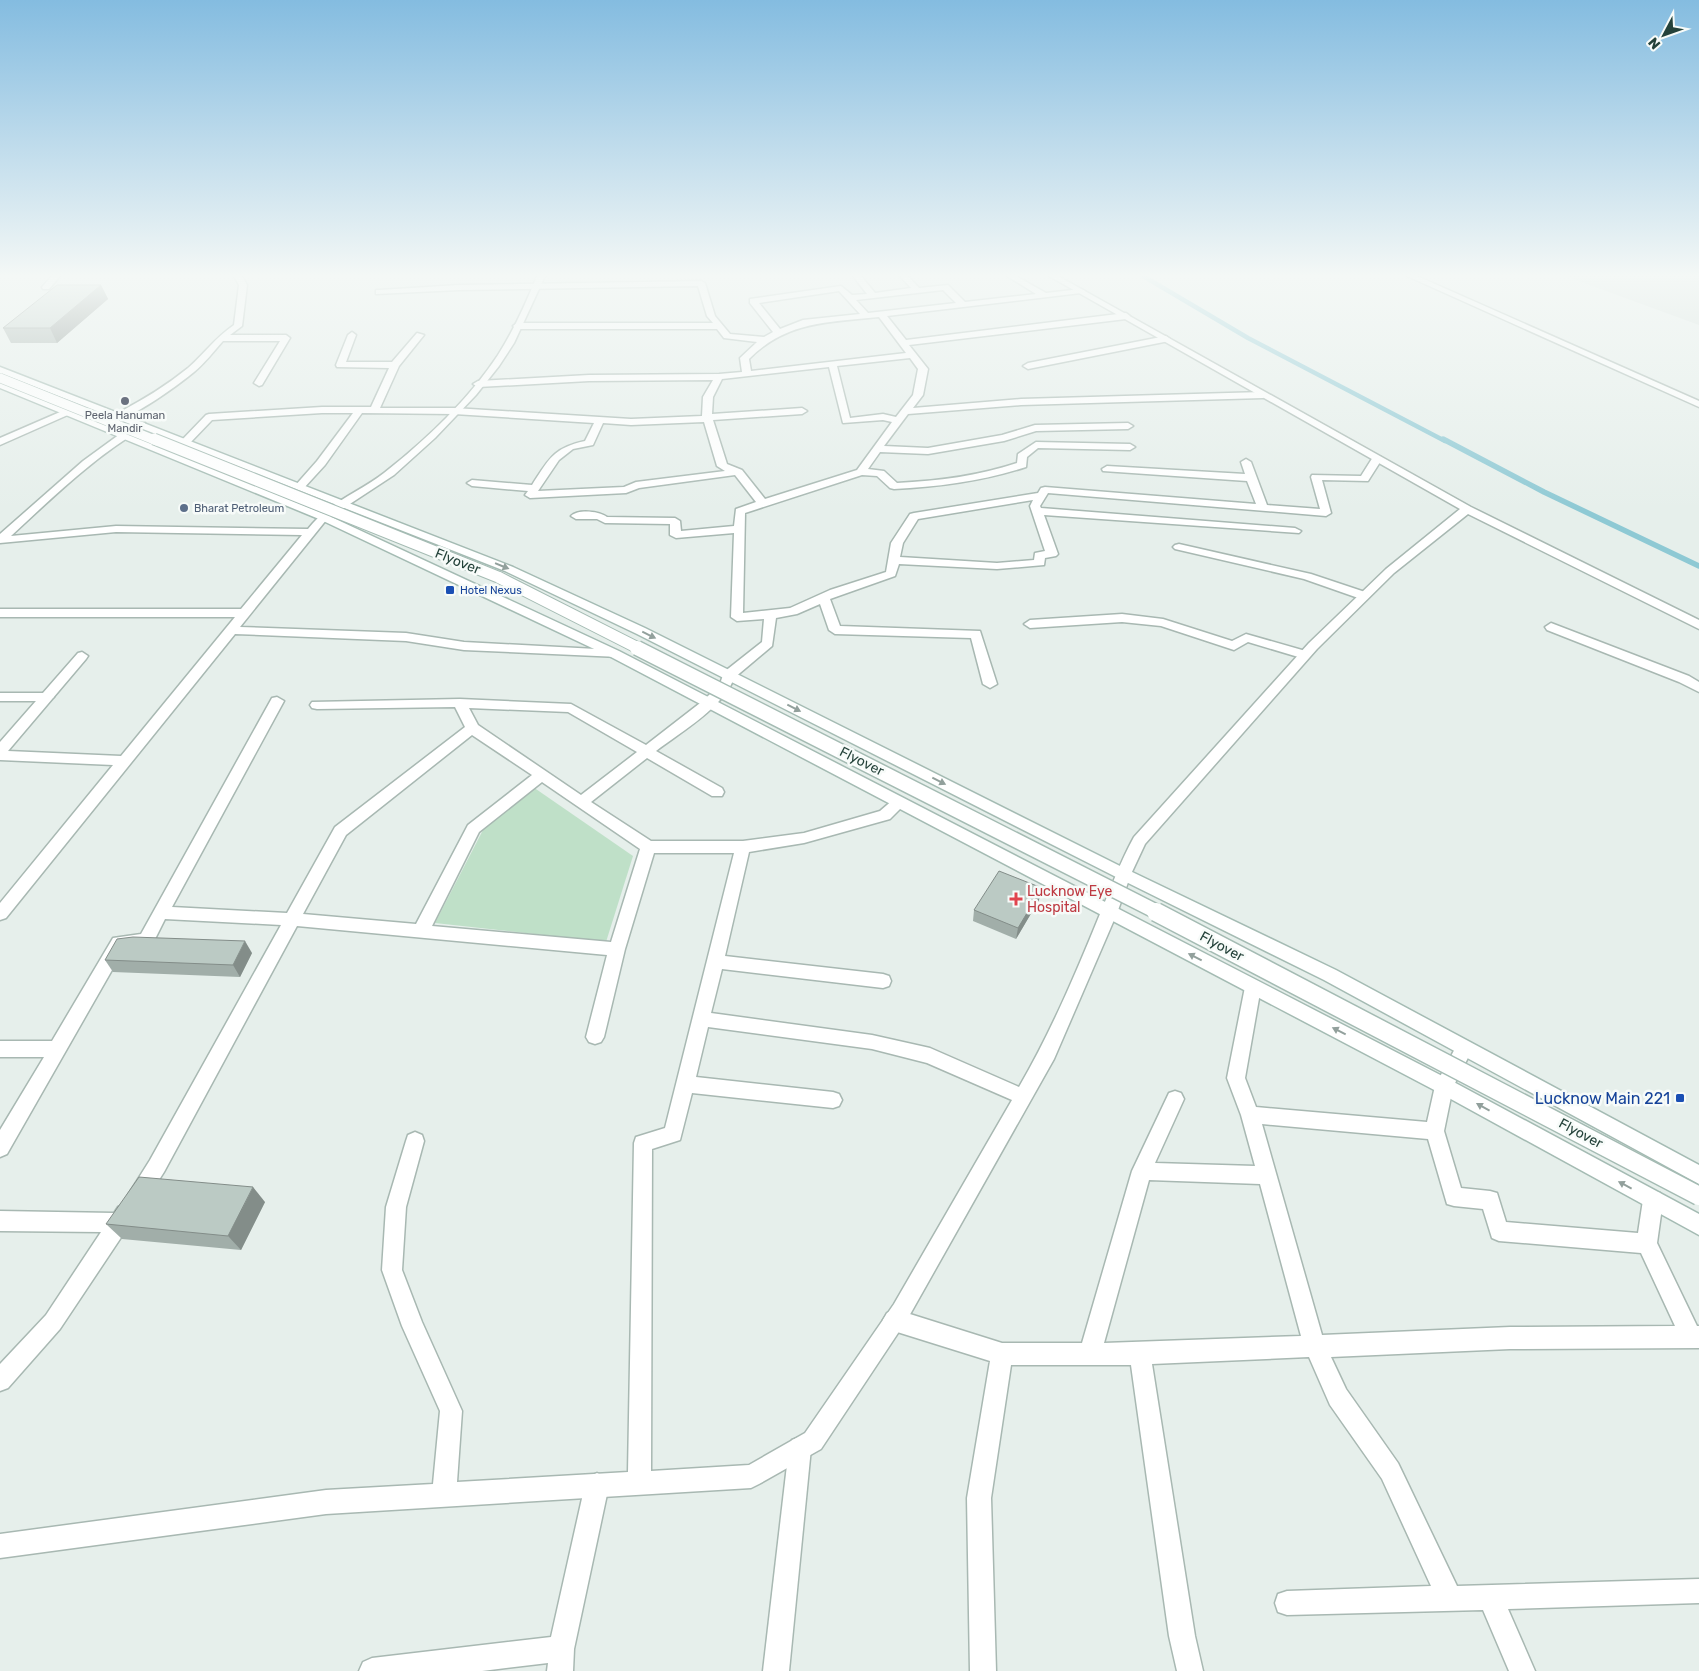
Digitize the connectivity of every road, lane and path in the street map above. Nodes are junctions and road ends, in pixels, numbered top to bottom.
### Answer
1 (206, 354) edge
2 (276, 354) edge
3 (344, 354) edge
4 (404, 354) edge
5 (501, 354) edge
6 (749, 354) edge
7 (1089, 354) edge
8 (1192, 354) edge
9 (1586, 354) edge
10 (913, 355) joint
11 (832, 363) junction
12 (395, 365) junction
13 (1028, 366) dead end
14 (0, 370) edge
15 (747, 374) junction
16 (719, 377) junction
17 (0, 378) edge
18 (259, 382) dead end
19 (478, 384) junction
20 (0, 385) edge
21 (1263, 395) junction
22 (1699, 404) edge
23 (359, 411) junction
24 (374, 411) junction
25 (454, 411) junction
26 (802, 411) dead end
27 (906, 411) junction
28 (67, 412) junction
29 (119, 416) junction
30 (707, 418) junction
31 (600, 420) junction
32 (898, 421) junction
33 (142, 425) junction
34 (1128, 426) dead end
35 (123, 435) junction
36 (0, 442) edge
37 (185, 442) junction
38 (1130, 447) dead end
39 (877, 449) junction
40 (1377, 459) junction
41 (1246, 462) dead end
42 (1107, 470) dead end
43 (738, 472) junction
44 (861, 472) junction
45 (1252, 478) junction
46 (472, 483) dead end
47 (299, 487) junction
48 (535, 488) junction
49 (1041, 496) junction
50 (340, 503) junction
51 (763, 504) junction
52 (1262, 507) junction
53 (1467, 509) junction
54 (1037, 511) junction
55 (576, 516) dead end
56 (323, 517) junction
57 (739, 529) junction
58 (310, 532) junction
59 (1295, 532) dead end
60 (0, 540) edge
61 (1179, 547) dead end
62 (893, 560) junction
63 (1364, 596) junction
64 (824, 598) junction
65 (0, 613) edge
66 (244, 614) junction
67 (770, 615) junction
68 (1030, 624) dead end
69 (1699, 625) edge
70 (1551, 627) dead end
71 (231, 630) junction
72 (615, 654) junction
73 (1305, 655) junction
74 (82, 656) dead end
75 (729, 674) junction
76 (990, 684) dead end
77 (1699, 688) edge
78 (0, 697) edge
79 (47, 697) junction
80 (277, 702) dead end
81 (460, 703) junction
82 (709, 703) junction
83 (318, 705) dead end
84 (472, 728) junction
85 (647, 752) junction
86 (0, 753) edge
87 (125, 761) junction
88 (541, 775) junction
89 (717, 792) dead end
90 (581, 802) junction
91 (899, 803) junction
92 (648, 847) junction
93 (743, 847) junction
94 (1123, 874) junction
95 (1109, 913) junction
96 (0, 914) edge
97 (160, 914) junction
98 (292, 919) junction
99 (421, 931) junction
100 (617, 949) junction
101 (714, 961) junction
102 (883, 981) dead end
103 (1253, 986) junction
104 (700, 1019) junction
105 (595, 1037) dead end
106 (1464, 1048) junction
107 (0, 1049) edge
108 (58, 1049) junction
109 (685, 1084) junction
110 (1444, 1086) junction
111 (1024, 1097) junction
112 (1174, 1099) dead end
113 (833, 1100) dead end
114 (1250, 1115) junction
115 (1435, 1132) junction
116 (415, 1141) dead end
117 (0, 1148) edge
118 (1142, 1171) junction
119 (1267, 1175) junction
120 (1699, 1175) edge
121 (1699, 1196) edge
122 (1654, 1200) junction
123 (0, 1222) edge
124 (119, 1223) junction
125 (1699, 1225) edge
126 (1647, 1244) junction
127 (894, 1320) junction
128 (1695, 1337) edge
129 (1315, 1347) junction
130 (1002, 1354) junction
131 (1090, 1354) junction
132 (1140, 1354) junction
133 (0, 1380) edge
134 (800, 1448) junction
135 (639, 1483) junction
136 (597, 1485) junction
137 (444, 1495) junction
138 (0, 1546) edge
139 (1699, 1591) edge
140 (1490, 1598) junction
141 (1450, 1599) junction
142 (1287, 1603) dead end
143 (560, 1660) edge
144 (372, 1671) edge
145 (776, 1671) edge
146 (983, 1671) edge
147 (1190, 1671) edge
148 (1522, 1671) edge

1 - 29 street
2 - 18 street
3 - 12 street
4 - 12 street
5 - 19 street
6 - 15 street
7 - 13 street
8 - 21 street
9 - 22 street
10 - 11 street
10 - 27 street
11 - 15 street
11 - 32 street
12 - 24 street
14 - 29 street
15 - 16 street
16 - 19 street
16 - 30 street
17 - 121 street, Flyover, bridge
19 - 25 street
20 - 28 street
21 - 27 street
21 - 40 street
23 - 24 street
23 - 37 street
23 - 47 street
24 - 25 street
25 - 31 street
25 - 50 street
26 - 30 street
27 - 32 street
28 - 35 street
28 - 36 street
29 - 33 street
30 - 31 street
30 - 43 street
31 - 48 street
32 - 39 street
33 - 35 street
33 - 37 street
34 - 39 street
35 - 56 street
35 - 60 street
37 - 47 street
38 - 44 street
39 - 44 street
40 - 52 street
40 - 53 street
41 - 45 street
42 - 45 street
43 - 48 street
43 - 51 street
44 - 51 street
45 - 52 street
46 - 48 street
47 - 50 street
49 - 52 street
49 - 54 street
49 - 62 street
50 - 56 street
50 -> 75 street
51 - 57 street
53 - 63 street
53 - 69 street
54 - 59 street
54 - 62 street
55 - 57 street
56 - 58 street
56 - 72 street
57 - 67 street
58 - 60 street
58 - 66 street
61 - 63 street
62 - 64 street
63 - 73 street
64 - 67 street
64 - 76 street
65 - 66 street
66 - 71 street
67 - 75 street
68 - 73 street
70 - 77 street
71 - 72 street
71 - 87 street
72 - 82 street
73 - 94 street
74 - 79 street
75 - 82 street
75 -> 94 street
78 - 79 street
79 - 86 street
80 - 97 street
81 - 83 street
81 - 84 street
81 - 85 street
82 - 85 street
82 - 91 street
84 - 88 street
84 - 98 street
85 - 89 street
85 - 90 street
86 - 87 street
87 - 96 street
88 - 90 street
88 - 99 street
90 - 92 street
91 - 93 street
91 - 95 street
92 - 93 street
92 - 100 street
93 - 101 street
94 - 95 street
94 - 106 street
103 -> 95 street
95 - 111 street
97 - 98 street
97 - 108 street
98 - 99 street
98 - 124 street
99 - 100 street
100 - 105 street
101 - 102 street
101 - 104 street
110 -> 103 street
103 - 114 street
104 - 109 street
104 - 111 street
106 - 110 street
106 - 120 street
107 - 108 street
108 - 117 street
109 - 113 street
109 - 135 street
110 - 115 street
122 -> 110 street
111 - 127 street
112 - 118 street
114 - 115 street
114 - 119 street
115 - 126 street
116 - 137 street
118 - 119 street
118 - 131 street
119 - 129 street
122 - 125 street
122 - 126 street
123 - 124 street
124 - 133 street
126 - 128 street
127 - 130 street
127 - 134 street
128 - 129 street
129 - 132 street
129 - 141 street
130 - 131 street
130 - 146 street
131 - 132 street
132 - 147 street
134 - 135 street
134 - 145 street
135 - 136 street
136 - 137 street
136 - 143 street
137 - 138 street
139 - 140 street
140 - 141 street
140 - 148 street
141 - 142 street
143 - 144 street

